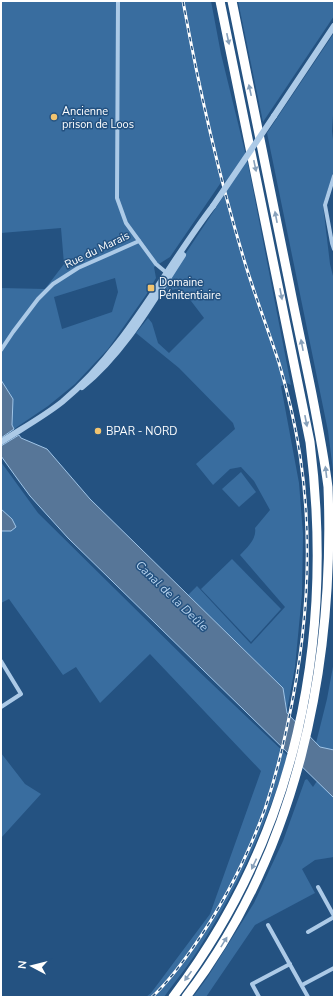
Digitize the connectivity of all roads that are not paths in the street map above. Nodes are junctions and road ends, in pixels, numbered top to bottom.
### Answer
1 (118, 1) edge
2 (220, 1) edge
3 (232, 1) edge
4 (334, 26) edge
5 (334, 176) edge
6 (139, 241) junction
7 (334, 249) edge
8 (168, 274) junction
9 (1, 350) edge
10 (1, 442) edge
11 (1, 661) edge
12 (1, 707) edge
13 (318, 887) dead end
14 (334, 917) edge
15 (268, 925) dead end
16 (308, 932) dead end
17 (290, 964) junction
18 (334, 968) edge
19 (302, 985) junction
20 (173, 997) edge
21 (186, 997) edge
22 (259, 997) edge
23 (308, 997) edge

1 - 6 street
2 -> 20 highway
21 -> 3 highway
4 - 8 street, bridge
5 - 7 street
6 - 8 street
6 - 9 street, Rue du Marais
8 - 10 street
11 - 12 street
13 - 14 street
14 - 16 street
15 - 17 street
17 - 19 street
17 - 22 street
18 - 19 street
19 - 23 street

